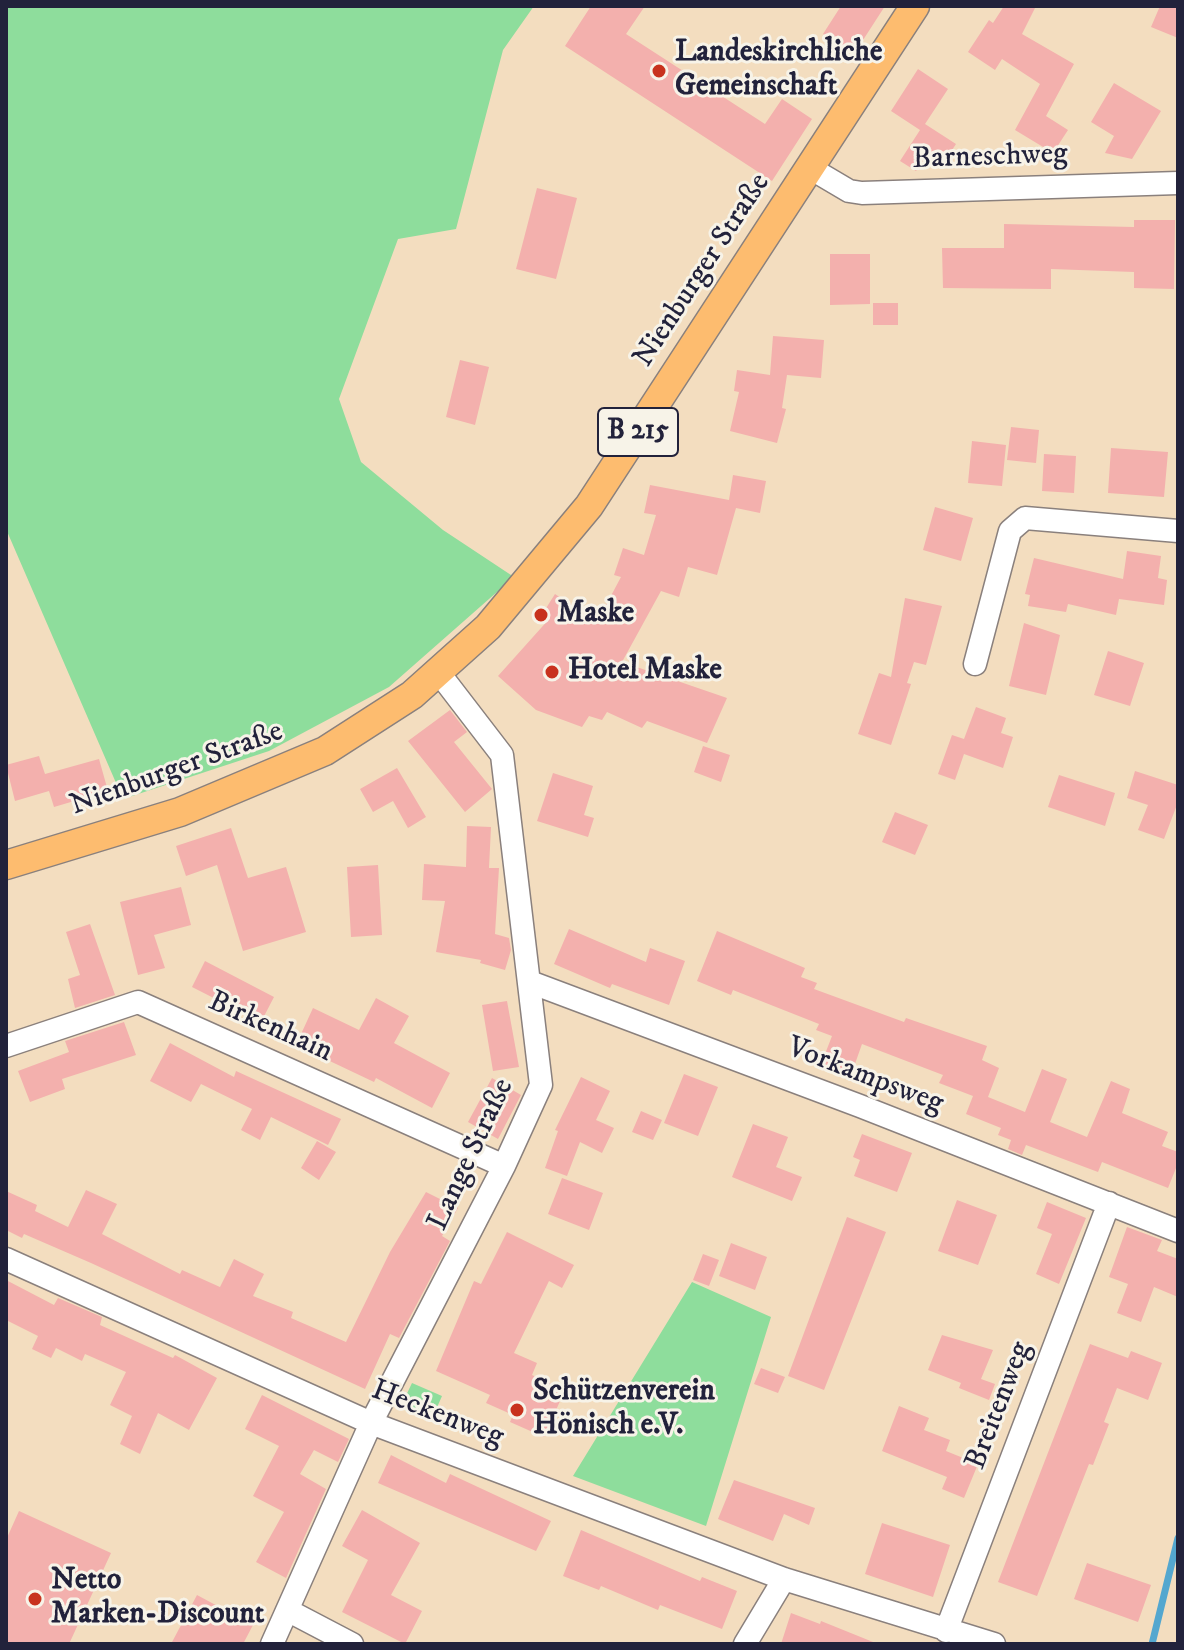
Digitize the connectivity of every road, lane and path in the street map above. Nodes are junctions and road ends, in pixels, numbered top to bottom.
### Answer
1 (915, 6) edge
2 (810, 168) junction
3 (1178, 183) edge
4 (1178, 531) edge
5 (975, 664) dead end
6 (439, 673) junction
7 (6, 865) edge
8 (530, 982) junction
9 (6, 1046) edge
10 (504, 1166) junction
11 (1109, 1203) junction
12 (1178, 1231) edge
13 (6, 1259) edge
14 (371, 1423) junction
15 (784, 1579) junction
16 (289, 1611) junction
17 (946, 1631) junction
18 (272, 1644) edge
19 (352, 1644) edge
20 (745, 1644) edge
21 (994, 1644) edge

1 - 2 main road, Nienburger Straße / B 215
2 - 3 street, Barneschweg
2 - 6 main road, Nienburger Straße / B 215
4 - 5 street
6 - 7 main road, Nienburger Straße / B 215
6 - 8 street, Lange Straße
8 - 10 street, Lange Straße
8 - 11 street, Vorkampsweg
9 - 10 street, Birkenhain
10 - 14 street, Lange Straße
11 - 12 street, Vorkampsweg
11 - 17 street, Breitenweg
13 - 14 street, Heckenweg
14 - 15 street, Heckenweg
14 - 16 street, Lange Straße
15 - 17 street, Heckenweg
15 - 20 street
16 - 18 street, Lange Straße
16 - 19 street
17 - 21 street, Heckenweg

